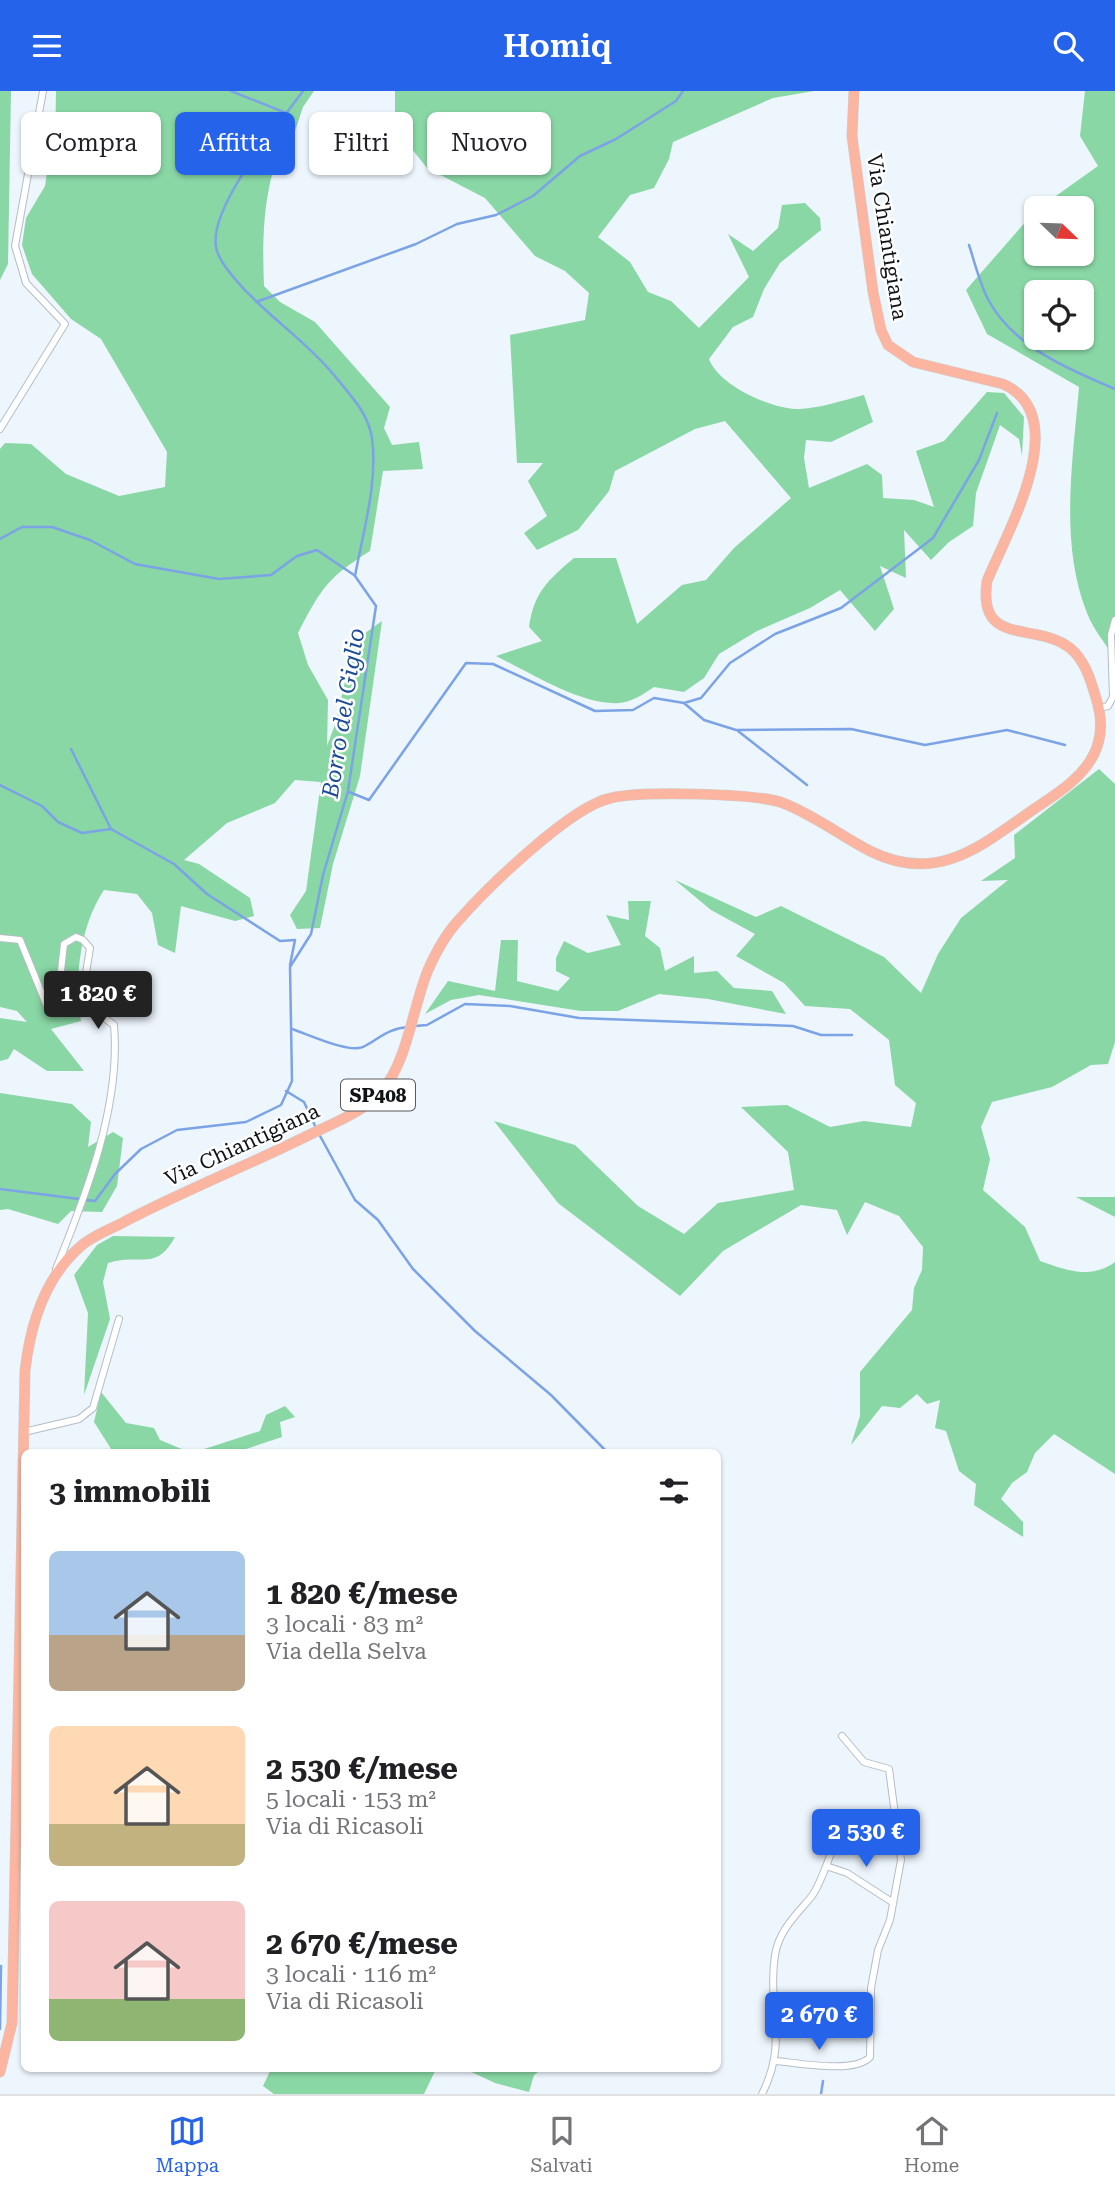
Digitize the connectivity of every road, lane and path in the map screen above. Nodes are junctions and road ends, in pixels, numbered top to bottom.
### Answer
1 (43, 91) edge
2 (854, 91) edge
3 (0, 429) edge
4 (1115, 620) edge
5 (1099, 708) junction
6 (0, 938) edge
7 (51, 1284) junction
8 (120, 1319) dead end
9 (24, 1432) junction
10 (24, 1449) edge
11 (21, 1580) edge
12 (842, 1736) dead end
13 (832, 1851) dead end
14 (825, 1866) junction
15 (892, 1902) junction
16 (776, 2061) junction
17 (0, 2072) edge
18 (762, 2094) edge

1 - 3 street
2 - 5 main road, Via Chiantigiana / SP408
4 - 5 street
5 - 7 main road, Via Chiantigiana / SP408
6 - 7 street
7 - 9 main road, Via Chiantigiana / SP408
8 - 9 street
9 - 10 main road, Via Chiantigiana / SP408
11 - 17 main road, Via Chiantigiana / SP408
12 - 15 street
13 - 14 street
14 - 15 street
14 - 16 street
15 - 16 street
16 - 18 street

